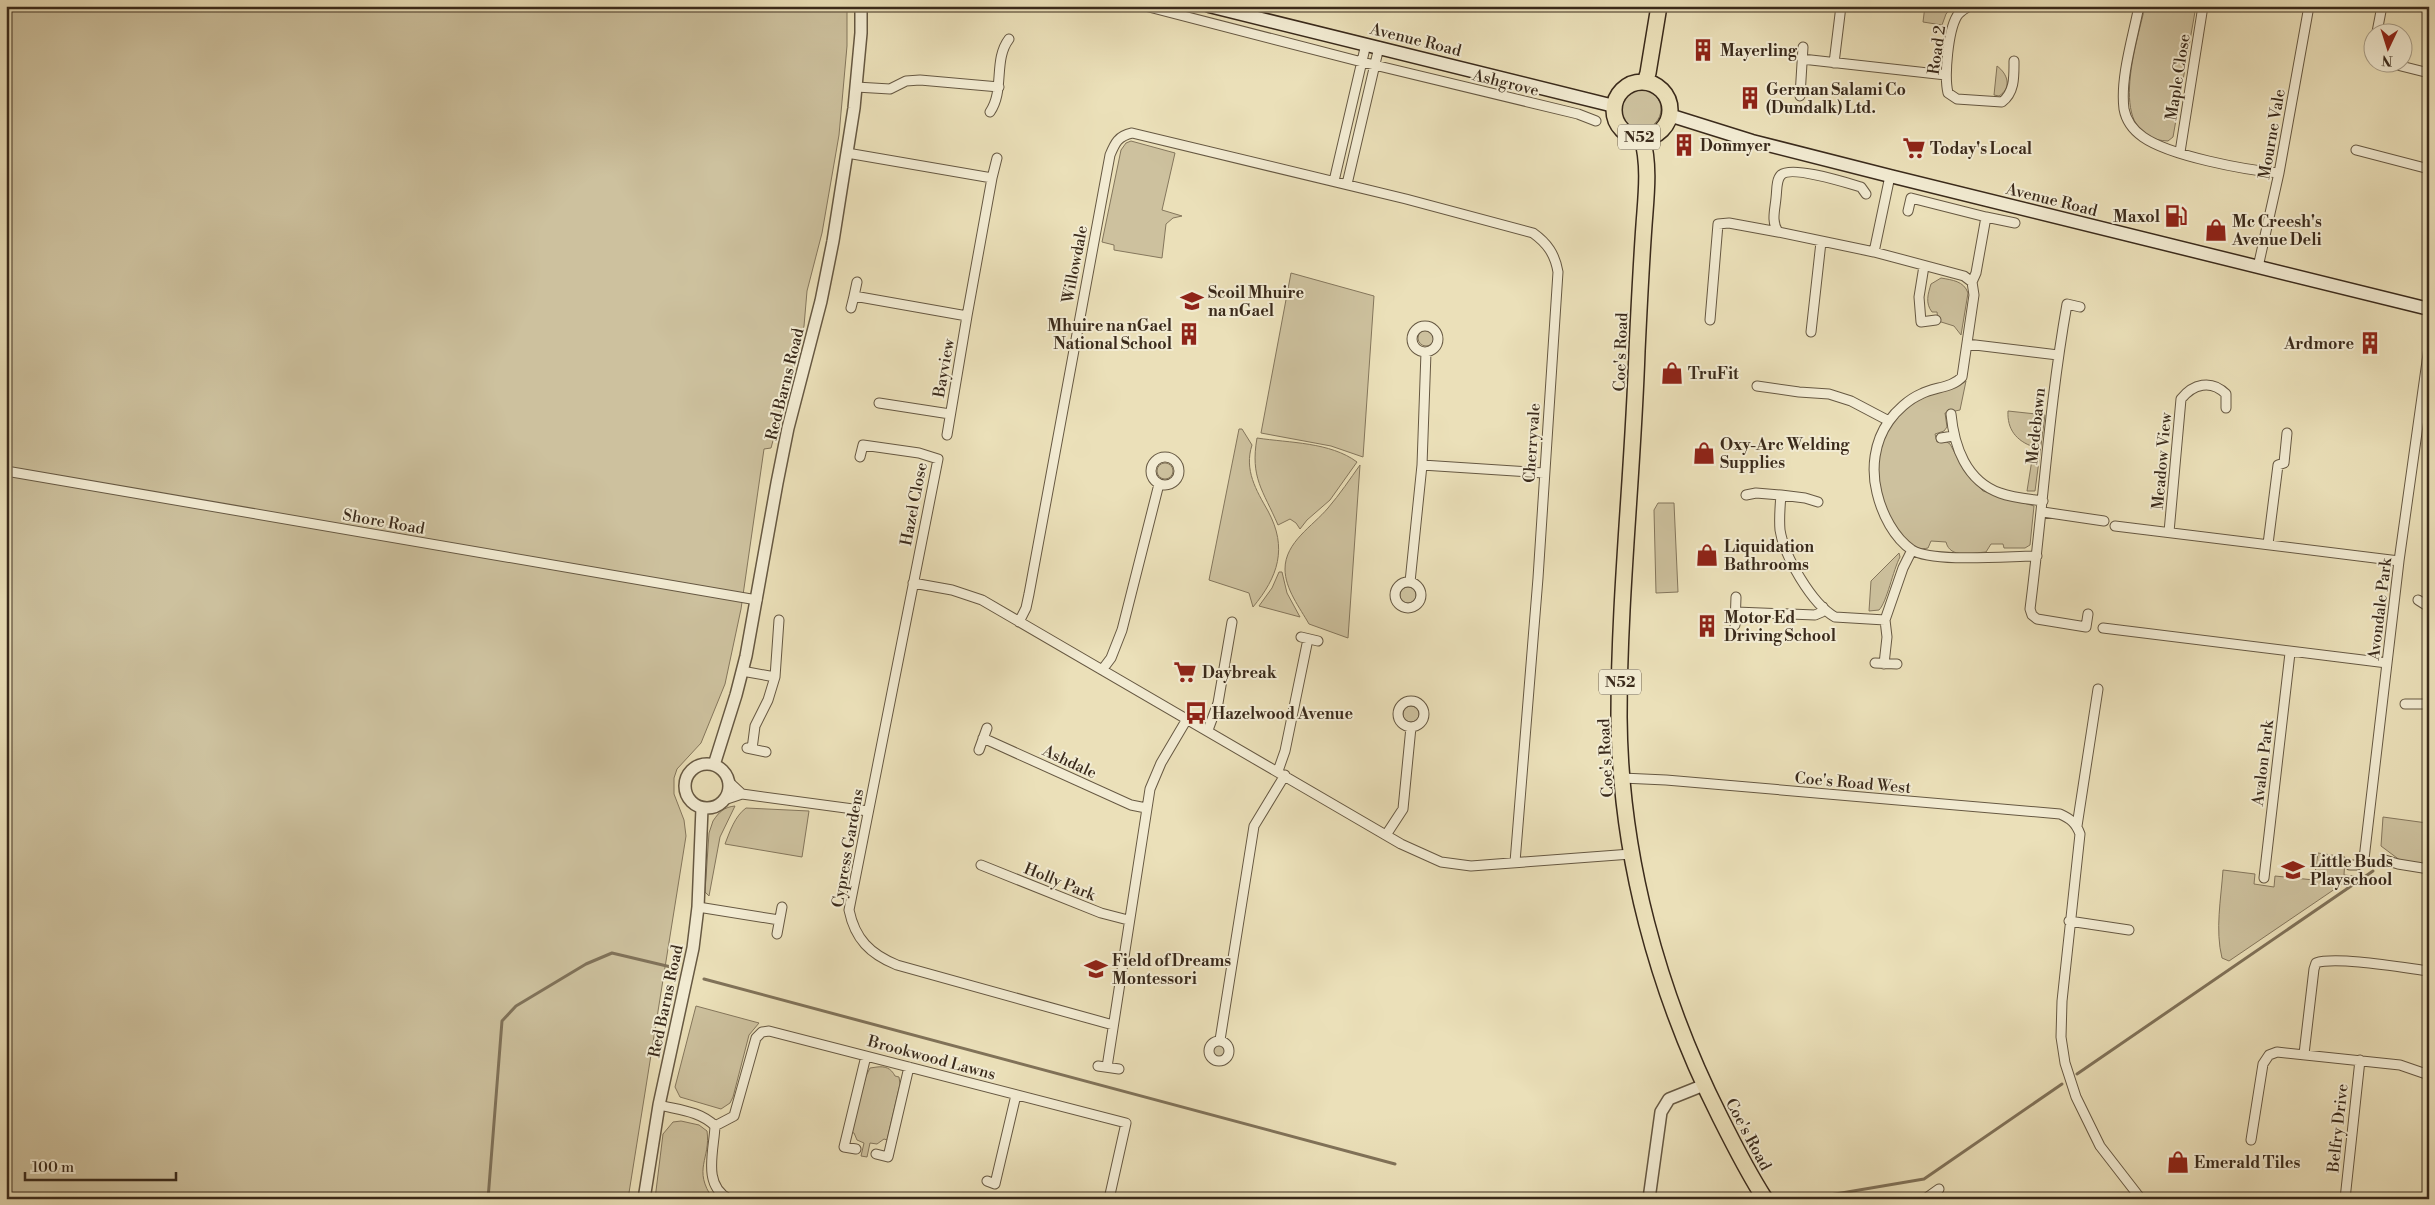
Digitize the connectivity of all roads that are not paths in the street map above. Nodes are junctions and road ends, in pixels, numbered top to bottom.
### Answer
1 (861, 6) edge
2 (1145, 6) edge
3 (1209, 6) edge
4 (1659, 6) edge
5 (1841, 6) edge
6 (1969, 6) edge
7 (2139, 6) edge
8 (2203, 6) edge
9 (2309, 6) edge
10 (2382, 6) edge
11 (2379, 22) edge
12 (1009, 39) dead end
13 (1366, 44) junction
14 (1379, 47) junction
15 (1803, 47) dead end
16 (1802, 59) junction
17 (2014, 61) dead end
18 (1362, 62) junction
19 (1834, 63) junction
20 (1375, 65) junction
21 (2412, 69) edge
22 (2429, 73) edge
23 (1946, 74) junction
24 (1645, 82) junction
25 (856, 86) junction
26 (999, 87) junction
27 (1800, 96) dead end
28 (1614, 106) junction
29 (990, 112) dead end
30 (1669, 115) junction
31 (1596, 121) dead end
32 (1642, 138) junction
33 (2356, 150) dead end
34 (2180, 152) junction
35 (847, 153) junction
36 (997, 158) dead end
37 (2429, 169) edge
38 (2279, 173) junction
39 (1890, 176) junction
40 (992, 178) junction
41 (1341, 183) junction
42 (1866, 194) dead end
43 (1908, 211) dead end
44 (1986, 217) junction
45 (2015, 223) dead end
46 (1778, 232) junction
47 (1821, 242) junction
48 (1874, 252) junction
49 (1924, 266) junction
50 (2258, 267) junction
51 (857, 282) dead end
52 (1972, 282) junction
53 (854, 296) junction
54 (2080, 306) dead end
55 (851, 308) dead end
56 (2429, 309) edge
57 (968, 316) junction
58 (1710, 320) dead end
59 (1936, 320) dead end
60 (1811, 332) dead end
61 (1967, 344) junction
62 (2429, 346) edge
63 (1426, 352) dead end
64 (2058, 355) junction
65 (1757, 386) dead end
66 (878, 403) dead end
67 (2226, 408) dead end
68 (950, 414) junction
69 (1951, 414) dead end
70 (1889, 421) junction
71 (2287, 433) dead end
72 (947, 435) dead end
73 (1953, 436) junction
74 (1941, 438) dead end
75 (860, 458) dead end
76 (1422, 465) junction
77 (6, 471) edge
78 (1544, 473) junction
79 (1159, 484) dead end
80 (1746, 495) dead end
81 (1781, 495) junction
82 (2043, 501) junction
83 (1818, 502) dead end
84 (2042, 512) junction
85 (2104, 521) dead end
86 (2116, 526) dead end
87 (2169, 532) junction
88 (2268, 544) junction
89 (1912, 550) junction
90 (2037, 556) junction
91 (2400, 561) junction
92 (1410, 582) dead end
93 (913, 583) junction
94 (1736, 597) dead end
95 (757, 600) junction
96 (2418, 600) dead end
97 (1823, 607) junction
98 (2429, 607) edge
99 (1736, 612) junction
100 (2088, 614) dead end
101 (779, 620) dead end
102 (1885, 620) junction
103 (1020, 622) junction
104 (1232, 622) dead end
105 (1735, 625) dead end
106 (2103, 628) dead end
107 (1318, 642) dead end
108 (2290, 652) junction
109 (1875, 663) dead end
110 (2387, 663) junction
111 (1884, 664) junction
112 (1897, 664) dead end
113 (1102, 670) junction
114 (742, 672) junction
115 (775, 677) junction
116 (2098, 689) dead end
117 (2405, 704) dead end
118 (2429, 704) edge
119 (1187, 719) junction
120 (1411, 727) dead end
121 (987, 728) dead end
122 (1208, 730) junction
123 (983, 738) junction
124 (979, 750) dead end
125 (766, 752) dead end
126 (714, 765) junction
127 (1281, 773) junction
128 (1622, 778) junction
129 (728, 781) junction
130 (742, 794) junction
131 (724, 800) junction
132 (702, 808) junction
133 (1146, 808) junction
134 (868, 811) junction
135 (2077, 826) junction
136 (1386, 835) junction
137 (1631, 854) junction
138 (2384, 860) dead end
139 (1515, 862) junction
140 (981, 865) dead end
141 (2350, 865) dead end
142 (2429, 869) edge
143 (2264, 878) dead end
144 (698, 907) junction
145 (782, 907) dead end
146 (780, 920) junction
147 (1128, 920) junction
148 (2069, 921) junction
149 (2129, 930) dead end
150 (777, 934) dead end
151 (2429, 971) edge
152 (1113, 1025) junction
153 (1220, 1040) dead end
154 (2304, 1054) junction
155 (866, 1056) junction
156 (2360, 1060) junction
157 (909, 1067) junction
158 (1119, 1069) dead end
159 (2429, 1075) edge
160 (1704, 1085) junction
161 (1016, 1095) junction
162 (659, 1105) junction
163 (715, 1126) junction
164 (2251, 1140) dead end
165 (856, 1149) dead end
166 (876, 1154) dead end
167 (987, 1181) dead end
168 (1939, 1189) dead end
169 (644, 1199) edge
170 (729, 1199) edge
171 (1109, 1199) edge
172 (1649, 1199) edge
173 (1765, 1199) edge
174 (1925, 1199) edge
175 (2141, 1199) edge
176 (2345, 1199) edge

1 - 25 street, Red Barns Road
2 - 18 street, Ashgrove
3 - 13 main road, Avenue Road
4 - 24 main road
5 - 19 street
6 - 23 street, Road 2
7 - 34 street
8 - 34 street, Maple Close
9 - 38 street, Mourne Vale
10 - 11 street
12 - 26 street
13 - 14 main road, Avenue Road
13 - 18 street
14 - 20 street
14 - 28 main road, Avenue Road
15 - 16 street
16 - 19 street
16 - 27 street
17 - 23 street, Road 2
18 - 20 street, Ashgrove
18 - 41 street
19 - 23 street
20 - 31 street, Ashgrove
20 - 41 street
21 - 22 street
24 - 28 main road, N52
24 - 30 main road, N52
25 - 26 street
25 - 35 street, Red Barns Road
26 - 29 street
28 - 32 main road, N52
30 - 32 main road, N52
30 - 39 main road, Avenue Road
32 - 128 main road, Coe's Road / N52
33 - 37 street
34 - 38 street
35 - 40 street
35 - 95 street, Red Barns Road
36 - 40 street, Bayview
38 - 50 street, Mourne Vale
39 - 48 street
39 - 50 main road, Avenue Road
40 - 57 street, Bayview
41 - 78 street, Cherryvale
41 - 103 street, Willowdale
42 - 46 street
43 - 44 street
44 - 45 street
44 - 52 street
46 - 47 street
46 - 58 street
47 - 48 street
47 - 60 street
48 - 49 street
49 - 52 street
49 - 59 street
50 - 56 main road, Avenue Road
51 - 53 street
52 - 61 street
53 - 55 street
53 - 57 street
54 - 64 street, Medebawn
57 - 68 street, Bayview
61 - 64 street
61 - 70 street
62 - 91 street, Avondale Park
63 - 76 street
64 - 82 street, Medebawn
65 - 70 street
66 - 68 street, Bayview
67 - 87 street, Meadow View
68 - 72 street
69 - 73 street
70 - 89 street
71 - 88 street
73 - 74 street
73 - 82 street
75 - 93 street, Hazel Close
76 - 78 street
76 - 92 street
77 - 95 street, Shore Road
78 - 139 street, Cherryvale
79 - 113 street
80 - 81 street
81 - 83 street
81 - 97 street
82 - 84 street, Medebawn
84 - 85 street
84 - 90 street, Medebawn
86 - 87 street, Meadow View
87 - 88 street, Meadow View
88 - 91 street, Meadow View
89 - 90 street
89 - 102 street
90 - 100 street, Medebawn
91 - 110 street, Avondale Park
93 - 103 street
93 - 134 street, Cypress Gardens
94 - 99 street
95 - 114 street, Red Barns Road
96 - 98 street
97 - 99 street
97 - 102 street
99 - 105 street
101 - 115 street
102 - 111 street
103 - 113 street
104 - 122 street
106 - 108 street
107 - 127 street
108 - 110 street
108 - 143 street, Avalon Park
109 - 111 street
110 - 141 street, Avondale Park
111 - 112 street
113 - 119 street
114 - 115 street
114 - 126 street, Red Barns Road
115 - 125 street
116 - 135 street
117 - 118 street
119 - 122 street
119 - 133 street
120 - 136 street
121 - 123 street
122 - 127 street
123 - 124 street
123 - 133 street, Ashdale
126 - 129 street
126 - 132 street
127 - 136 street
127 - 153 street
128 - 135 street, Coe's Road West
128 - 137 main road, Coe's Road / N52
129 - 130 street
129 - 131 street
130 - 131 street
130 - 134 street
131 - 132 street
132 - 144 street, Red Barns Road
133 - 147 street
134 - 152 street, Cypress Gardens
135 - 148 street
136 - 139 street
137 - 139 street
137 - 160 main road, Coe's Road / N52
138 - 142 street
140 - 147 street, Holly Park
144 - 146 street
144 - 162 street, Red Barns Road
145 - 146 street
146 - 150 street
147 - 152 street
148 - 149 street
148 - 175 street
151 - 154 street
152 - 158 street
154 - 156 street
154 - 164 street
155 - 157 street, Brookwood Lawns
155 - 163 street, Brookwood Lawns
155 - 165 street
156 - 159 street
156 - 176 street, Belfry Drive
157 - 161 street, Brookwood Lawns
157 - 166 street
160 - 172 street
160 - 173 main road, Coe's Road / N52
161 - 167 street
161 - 171 street, Brookwood Lawns
162 - 163 street
162 - 169 street, Red Barns Road
163 - 170 street
168 - 174 street

